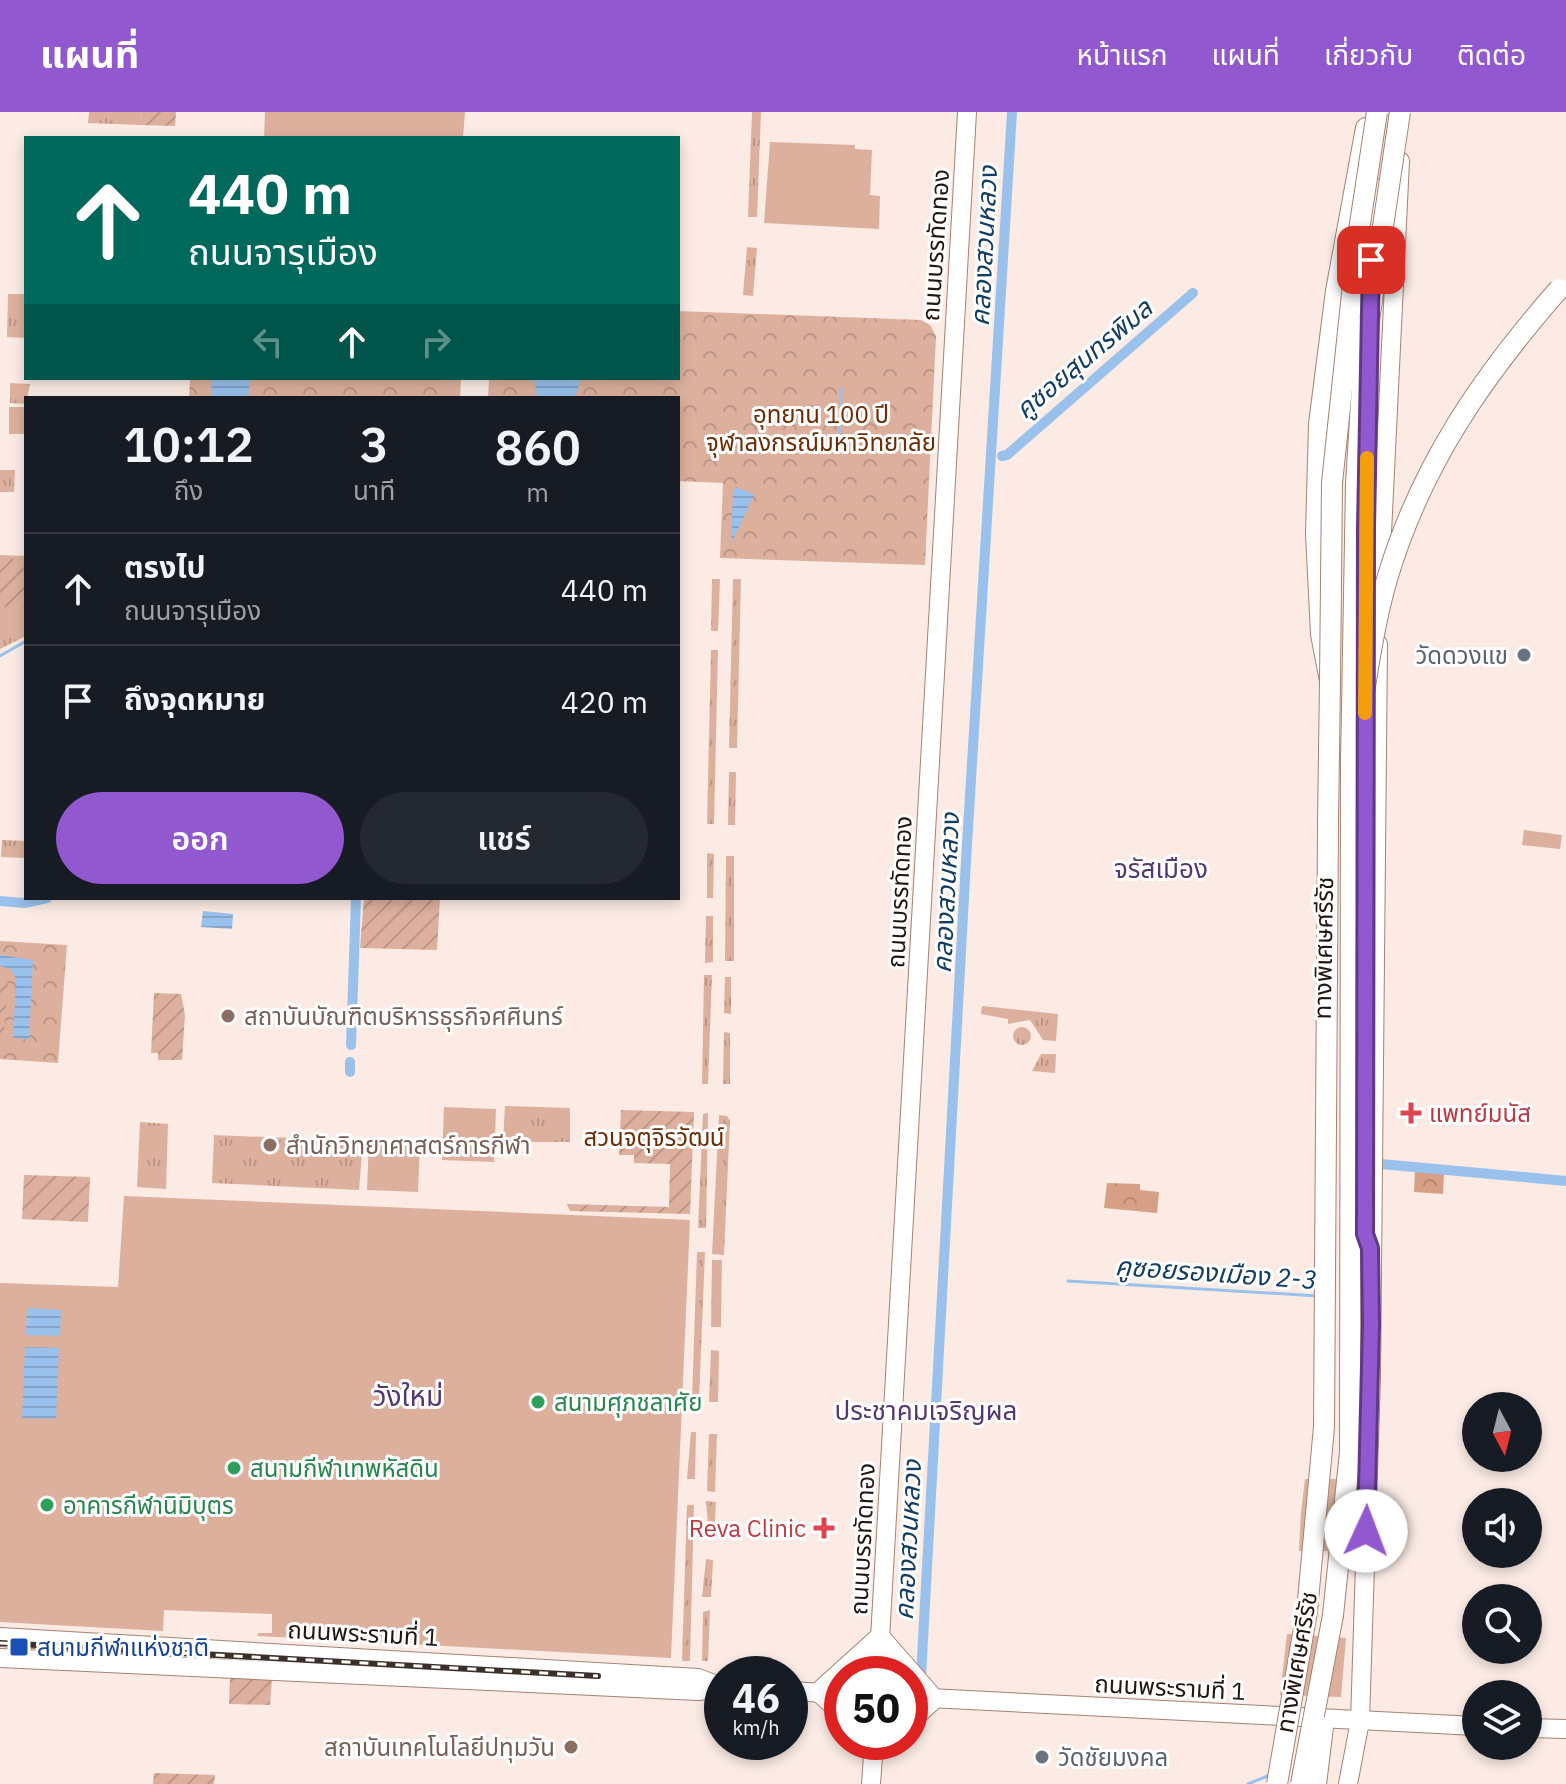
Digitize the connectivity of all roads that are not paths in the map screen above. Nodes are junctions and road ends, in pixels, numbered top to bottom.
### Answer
1 (967, 112) edge
2 (1373, 112) edge
3 (1401, 112) edge
4 (1562, 286) edge
5 (1330, 681) junction
6 (1351, 763) junction
7 (1370, 881) junction
8 (1333, 1615) junction
9 (880, 1636) junction
10 (0, 1637) edge
11 (879, 1656) edge
12 (0, 1658) edge
13 (670, 1683) junction
14 (704, 1686) edge
15 (808, 1692) edge
16 (818, 1692) junction
17 (824, 1692) edge
18 (824, 1698) edge
19 (928, 1698) edge
20 (935, 1699) junction
21 (928, 1705) edge
22 (1360, 1721) junction
23 (1462, 1725) edge
24 (1542, 1728) edge
25 (1566, 1729) edge
26 (871, 1760) edge
27 (871, 1784) edge
28 (1277, 1784) edge
29 (1301, 1784) edge
30 (1316, 1784) edge
31 (1348, 1784) edge

1 - 9 main road, ถนนบรรทัดทอง
2 - 5 highway, ทางพิเศษศรีรัช, bridge
2 - 5 highway, bridge
2 - 7 main road
3 - 6 highway, ทางพิเศษศรีรัช, bridge
3 - 7 main road
4 - 6 highway, bridge
5 - 28 highway, ทางพิเศษศรีรัช, bridge
6 - 8 highway, ทางพิเศษศรีรัช
7 - 22 main road
8 - 29 highway, ทางพิเศษศรีรัช, bridge
8 - 30 highway, bridge
9 - 11 main road, ถนนบรรทัดทอง
9 - 16 main road
9 - 20 main road
10 - 13 main road, ถนนพระรามที่ 1
12 - 13 main road, ถนนพระรามที่ 1
13 - 14 main road, ถนนพระรามที่ 1
15 - 16 main road
16 - 17 main road
16 - 18 main road
19 - 20 main road, ถนนพระรามที่ 1
20 - 21 main road
20 - 22 main road, ถนนพระรามที่ 1
22 - 23 main road, ถนนพระรามที่ 1
22 - 31 main road
24 - 25 main road
26 - 27 main road

